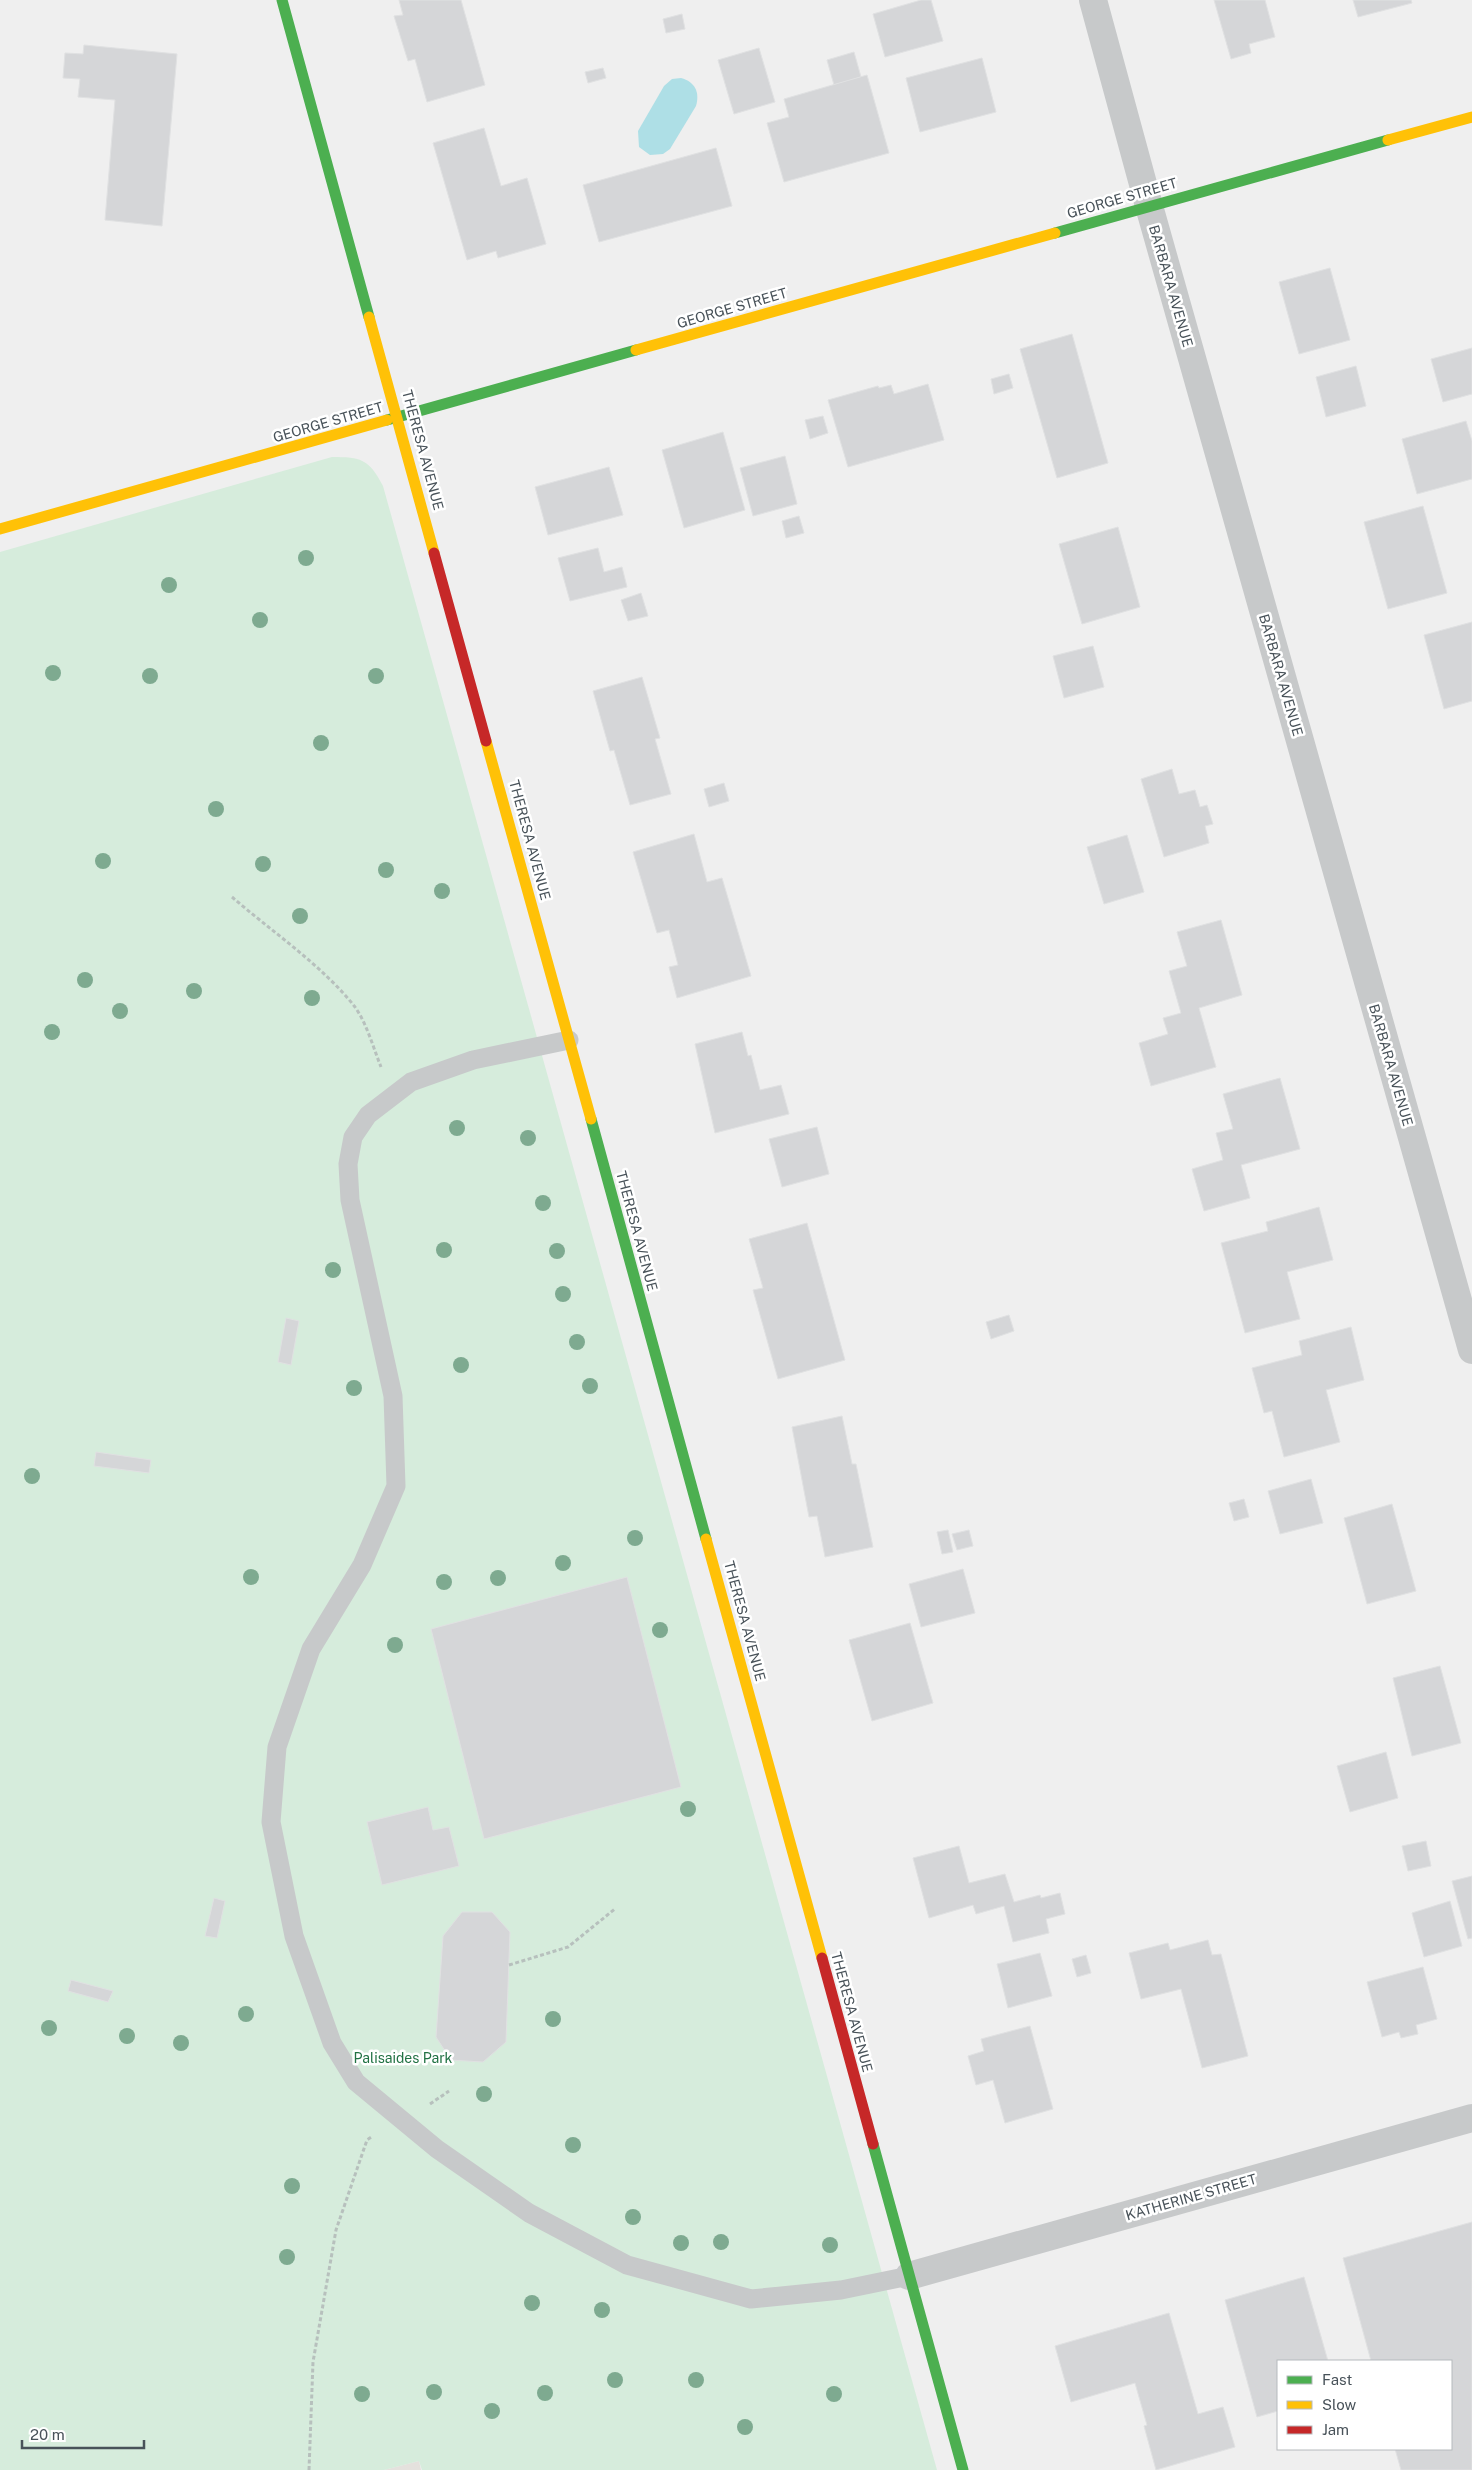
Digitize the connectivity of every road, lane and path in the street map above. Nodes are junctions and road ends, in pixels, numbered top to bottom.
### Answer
1 (282, 0) edge
2 (1093, 0) edge
3 (1472, 117) edge
4 (1149, 206) junction
5 (398, 418) junction
6 (0, 528) edge
7 (232, 898) dead end
8 (570, 1040) junction
9 (392, 1098) junction
10 (1472, 1350) edge
11 (616, 1908) dead end
12 (509, 1965) dead end
13 (450, 2091) dead end
14 (396, 2117) junction
15 (1472, 2118) edge
16 (909, 2276) junction
17 (309, 2470) edge
18 (962, 2470) edge

1 - 5 street, THERESA AVENUE
2 - 4 street, BARBARA AVENUE
3 - 4 street, GEORGE STREET
4 - 5 street, GEORGE STREET
4 - 10 street, BARBARA AVENUE
5 - 6 street, GEORGE STREET
5 - 8 street, THERESA AVENUE
7 - 9 path
8 - 9 lane
8 - 16 street, THERESA AVENUE
9 - 14 lane
11 - 12 path
13 - 14 path
14 - 16 lane
14 - 17 path
15 - 16 street, KATHERINE STREET
16 - 18 street, THERESA AVENUE

